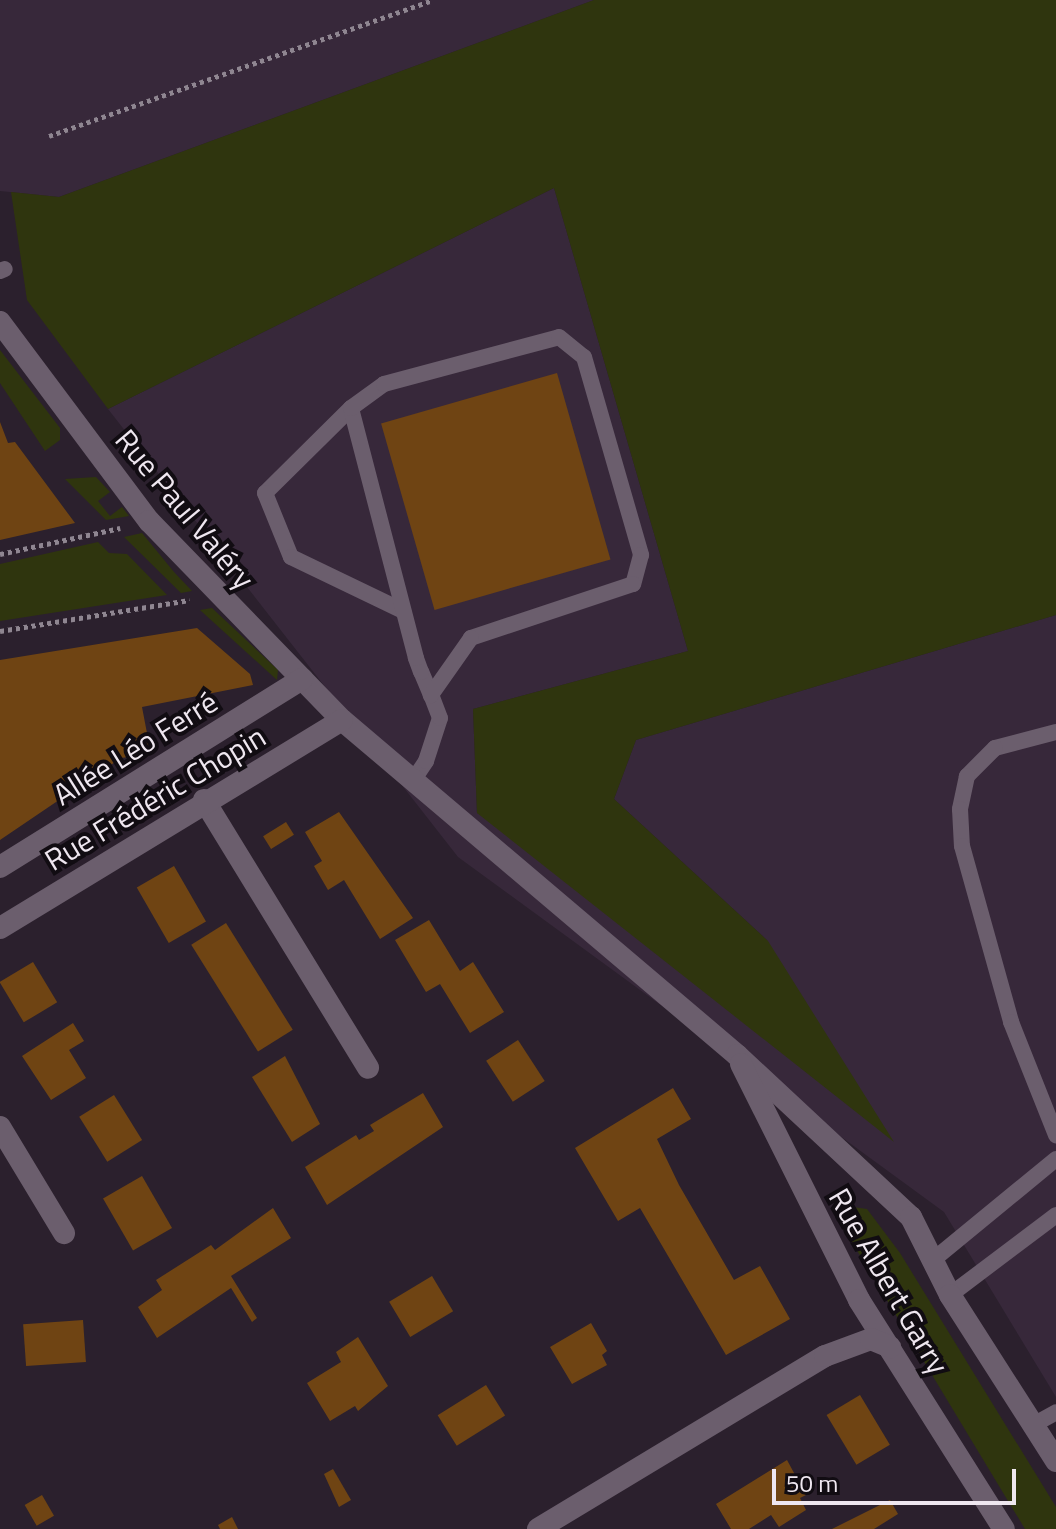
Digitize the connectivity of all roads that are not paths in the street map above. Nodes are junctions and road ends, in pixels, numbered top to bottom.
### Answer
1 (0, 322) edge
2 (351, 408) junction
3 (403, 611) junction
4 (302, 679) junction
5 (431, 695) junction
6 (342, 720) junction
7 (1056, 732) edge
8 (412, 782) junction
9 (204, 800) junction
10 (0, 867) edge
11 (0, 928) edge
12 (737, 1055) junction
13 (368, 1068) dead end
14 (0, 1127) edge
15 (1056, 1135) edge
16 (1056, 1159) edge
17 (1056, 1215) edge
18 (64, 1233) dead end
19 (933, 1260) junction
20 (950, 1295) junction
21 (890, 1347) junction
22 (1056, 1412) edge
23 (1033, 1425) junction
24 (1056, 1461) edge
25 (538, 1529) edge
26 (1004, 1529) edge

1 - 4 street, Rue Paul Valéry
2 - 3 lane
2 - 3 lane
2 - 5 lane
3 - 5 lane
4 - 6 street, Rue Paul Valéry
4 - 10 street, Allée Léo Ferré
5 - 8 lane
6 - 8 street, Rue Albert Garry
6 - 9 street, Rue Frédéric Chopin
7 - 15 lane
8 - 12 street, Rue Albert Garry
9 - 11 street, Rue Frédéric Chopin
9 - 13 street
12 - 19 street, Rue Albert Garry
12 - 21 street, Rue Albert Garry
14 - 18 street
16 - 19 lane
17 - 20 lane
19 - 20 street, Rue Albert Garry
20 - 23 street, Rue Albert Garry
21 - 25 street
21 - 26 street, Rue Albert Garry
22 - 23 lane
23 - 24 street, Rue Albert Garry

